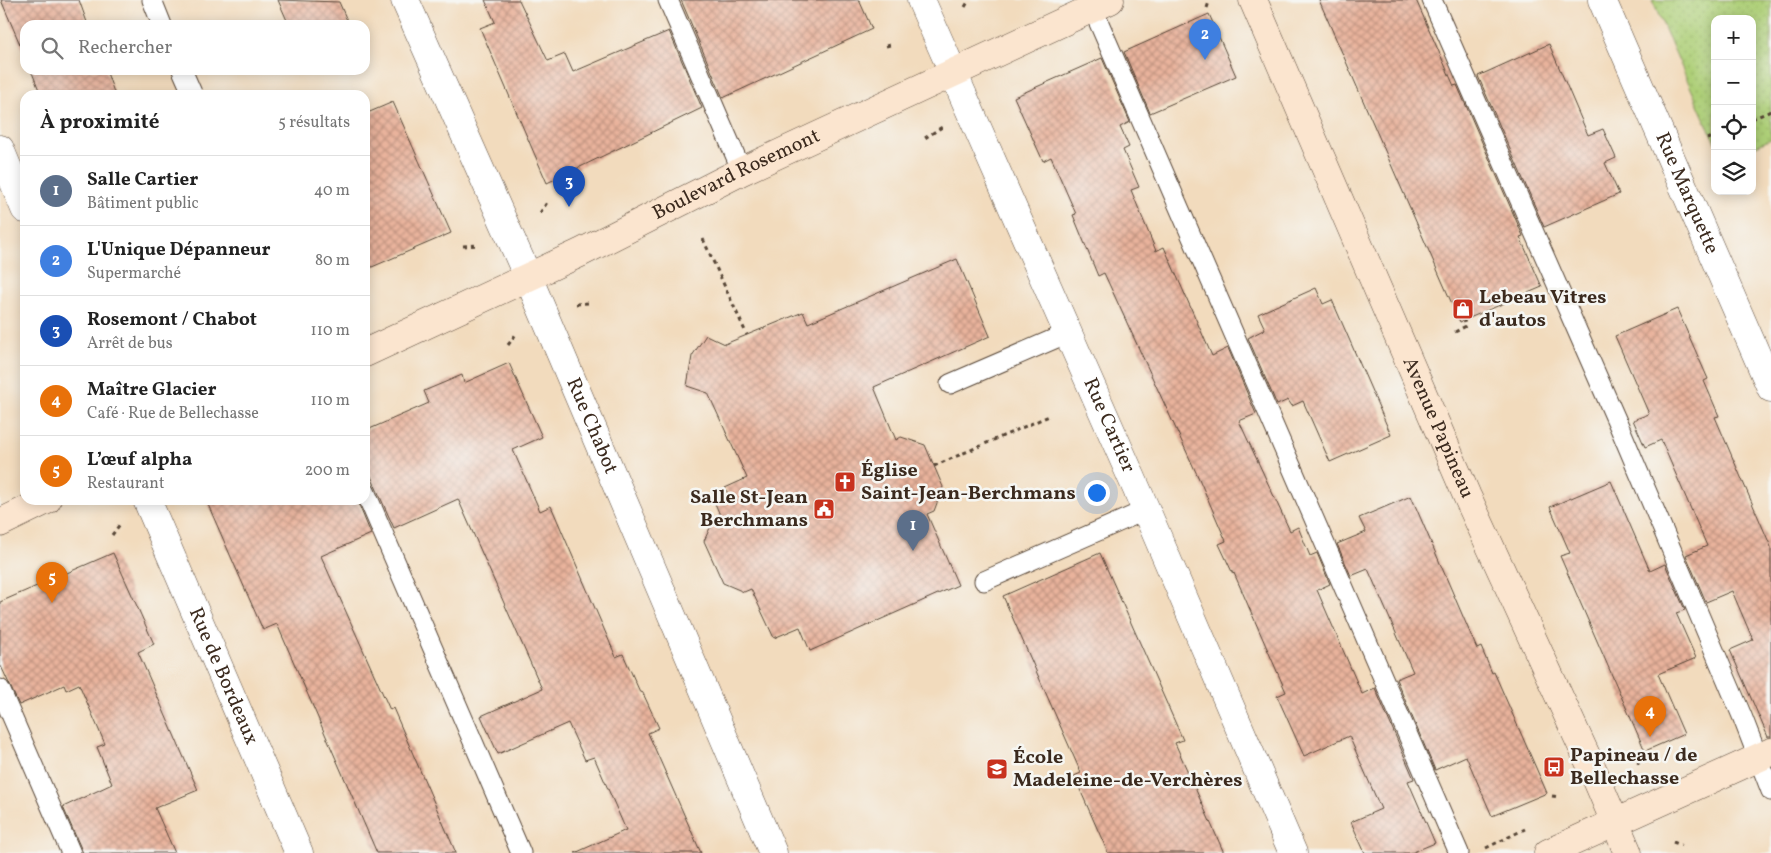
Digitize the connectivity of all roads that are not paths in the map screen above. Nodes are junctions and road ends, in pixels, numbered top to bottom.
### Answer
1 (152, 0) edge
2 (405, 0) edge
3 (668, 0) edge
4 (921, 0) edge
5 (1253, 0) edge
6 (1432, 0) edge
7 (1602, 0) edge
8 (1097, 3) edge
9 (160, 20) edge
10 (952, 72) junction
11 (184, 75) edge
12 (191, 90) edge
13 (0, 149) edge
14 (742, 171) junction
15 (20, 197) edge
16 (528, 277) junction
17 (1068, 333) junction
18 (370, 351) edge
19 (950, 384) dead end
20 (1771, 388) edge
21 (370, 503) edge
22 (37, 505) edge
23 (149, 505) edge
24 (1146, 510) junction
25 (0, 523) edge
26 (984, 581) dead end
27 (0, 689) edge
28 (1765, 754) edge
29 (1771, 791) edge
30 (1615, 822) junction
31 (71, 853) edge
32 (299, 853) edge
33 (521, 853) edge
34 (773, 853) edge
35 (1293, 853) edge
36 (1459, 853) edge
37 (1548, 853) edge
38 (1628, 853) edge

1 - 9 lane
2 - 16 street, Rue Chabot
3 - 14 lane
4 - 10 street, Rue Cartier
5 - 30 main road, Avenue Papineau
6 - 28 lane
7 - 20 street, Rue Marquette
8 - 10 main road, Boulevard Rosemont
8 - 36 lane
10 - 14 main road, Boulevard Rosemont
10 - 17 street, Rue Cartier
11 - 12 lane
13 - 15 street
14 - 16 main road, Boulevard Rosemont
16 - 18 main road, Boulevard Rosemont
16 - 34 street, Rue Chabot
17 - 19 lane
17 - 24 street, Rue Cartier
21 - 33 lane
22 - 25 main road
23 - 32 street, Rue de Bordeaux
24 - 26 lane
24 - 35 street, Rue Cartier
27 - 31 lane
28 - 29 lane
28 - 30 main road
30 - 37 main road
30 - 38 main road, Avenue Papineau

